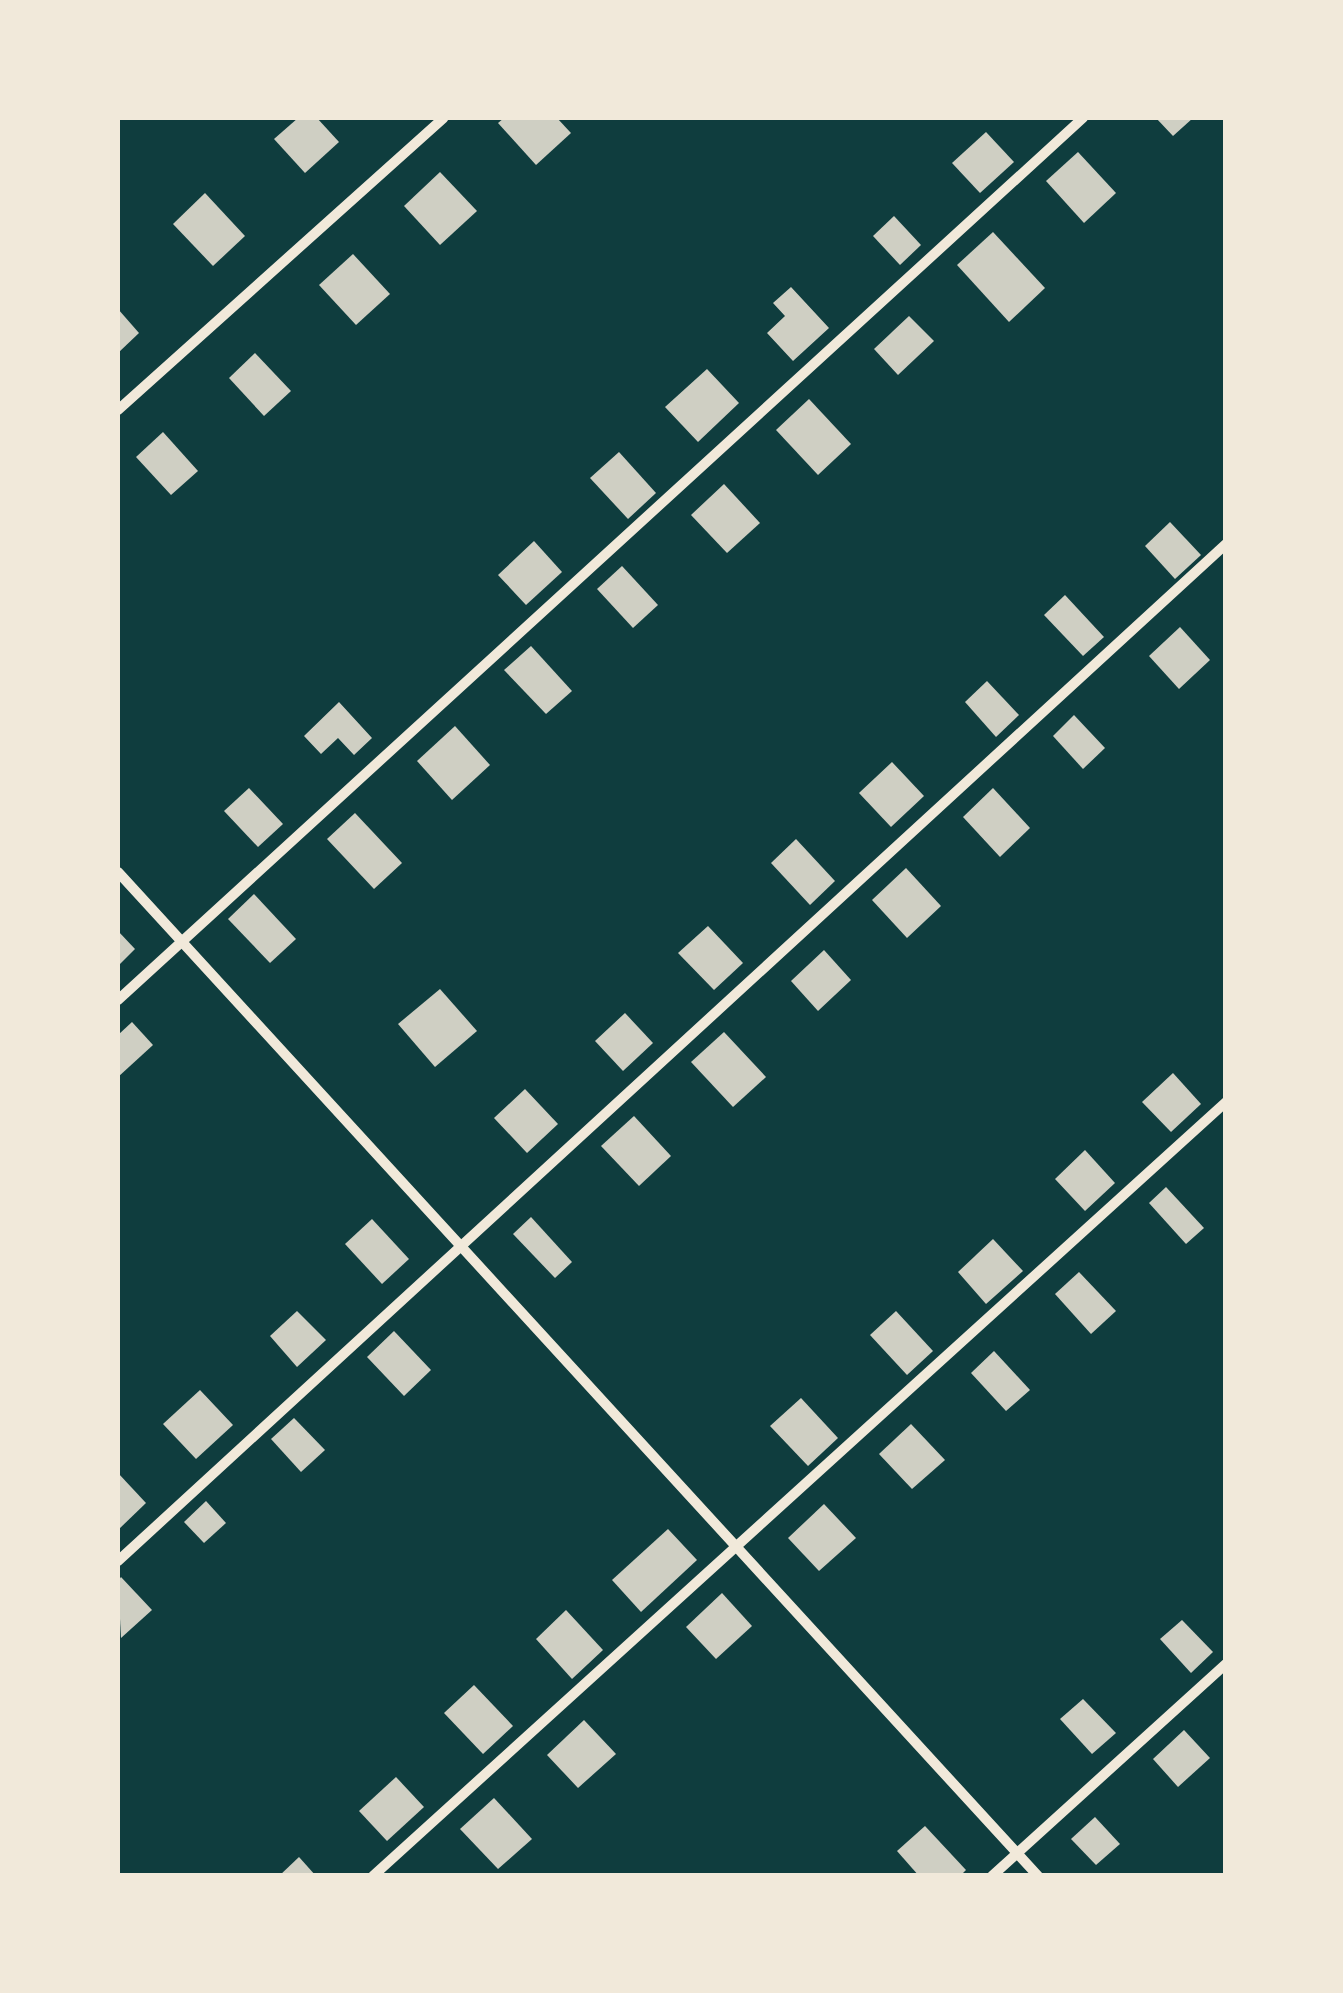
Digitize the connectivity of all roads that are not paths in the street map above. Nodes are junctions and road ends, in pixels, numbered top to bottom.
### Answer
1 (443, 118) edge
2 (1083, 118) edge
3 (118, 410) edge
4 (1226, 544) edge
5 (118, 872) edge
6 (181, 943) junction
7 (118, 1000) edge
8 (1226, 1102) edge
9 (461, 1246) junction
10 (733, 1549) junction
11 (118, 1561) edge
12 (1226, 1664) edge
13 (1018, 1852) junction
14 (372, 1876) edge
15 (992, 1876) edge
16 (1038, 1876) edge

1 - 3 street
2 - 6 street
4 - 9 street
5 - 6 street
6 - 7 street
6 - 9 street
8 - 10 street
9 - 10 street
9 - 11 street
10 - 13 street
10 - 14 street
12 - 13 street
13 - 15 street
13 - 16 street

